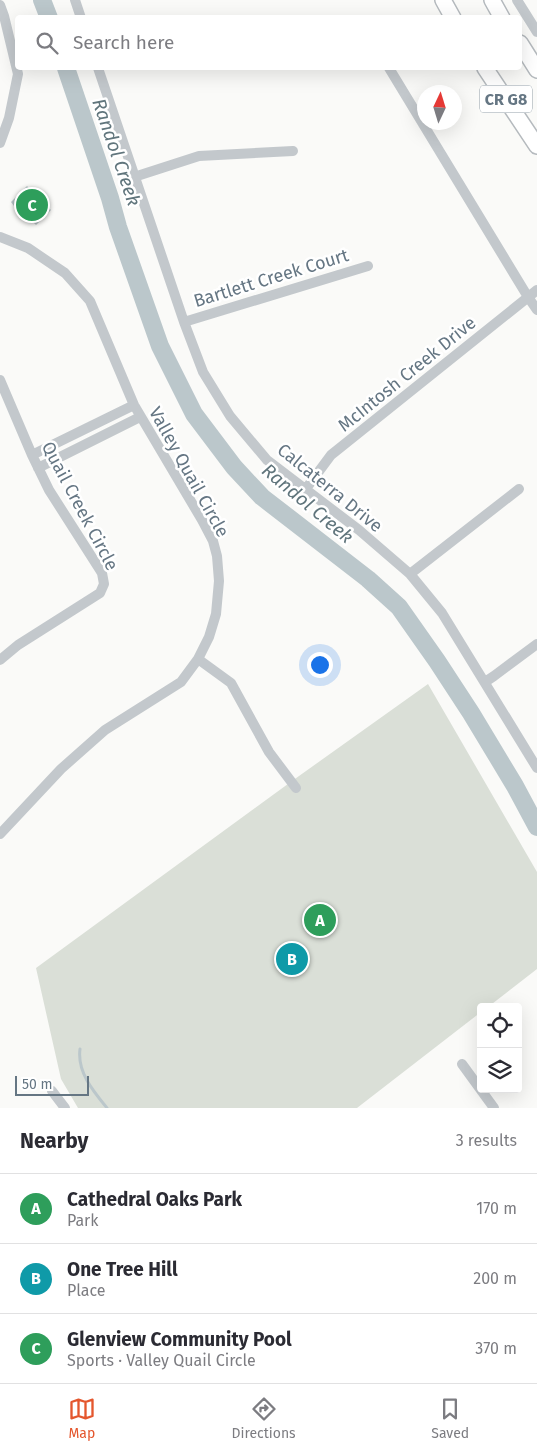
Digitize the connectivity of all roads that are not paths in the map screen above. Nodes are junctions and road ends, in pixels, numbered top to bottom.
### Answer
1 (75, 0) edge
2 (443, 0) edge
3 (492, 0) edge
4 (517, 0) edge
5 (0, 5) edge
6 (80, 15) edge
7 (451, 15) edge
8 (500, 15) edge
9 (537, 32) edge
10 (522, 46) edge
11 (15, 62) edge
12 (17, 70) edge
13 (99, 70) edge
14 (390, 70) edge
15 (486, 70) edge
16 (537, 70) edge
17 (5, 117) edge
18 (0, 143) edge
19 (537, 146) edge
20 (293, 151) dead end
21 (134, 177) junction
22 (0, 237) edge
23 (368, 266) dead end
24 (537, 290) edge
25 (528, 297) junction
26 (537, 310) edge
27 (184, 322) junction
28 (0, 380) edge
29 (134, 405) junction
30 (140, 417) junction
31 (32, 455) junction
32 (38, 468) junction
33 (519, 489) dead end
34 (305, 490) junction
35 (410, 574) junction
36 (537, 644) edge
37 (198, 659) junction
38 (0, 660) edge
39 (485, 682) junction
40 (537, 768) edge
41 (296, 788) dead end
42 (0, 834) edge
43 (462, 1064) dead end
44 (52, 1091) dead end
45 (65, 1108) edge
46 (494, 1108) edge

1 - 6 street
2 - 7 main road
3 - 8 main road
4 - 9 street
5 - 11 street
10 - 16 main road, CR G8
12 - 17 street
13 - 21 street, Calcaterra Drive
14 - 25 street
15 - 19 main road, CR G8
17 - 18 street
20 - 21 street
21 - 27 street, Calcaterra Drive
22 - 29 street, Valley Quail Circle
23 - 27 street, Bartlett Creek Court
24 - 25 street, McIntosh Creek Drive
25 - 26 street
25 - 34 street, McIntosh Creek Drive
27 - 34 street, Calcaterra Drive
28 - 31 street, Quail Creek Circle
29 - 30 street, Valley Quail Circle
29 - 31 street
30 - 32 street
30 - 37 street, Valley Quail Circle
31 - 32 street, Quail Creek Circle
32 - 38 street, Quail Creek Circle
33 - 35 street
34 - 35 street, Calcaterra Drive
35 - 39 street, Calcaterra Drive
36 - 39 street
37 - 41 street
37 - 42 street, Valley Quail Circle
39 - 40 street, Calcaterra Drive
43 - 46 street
44 - 45 street

